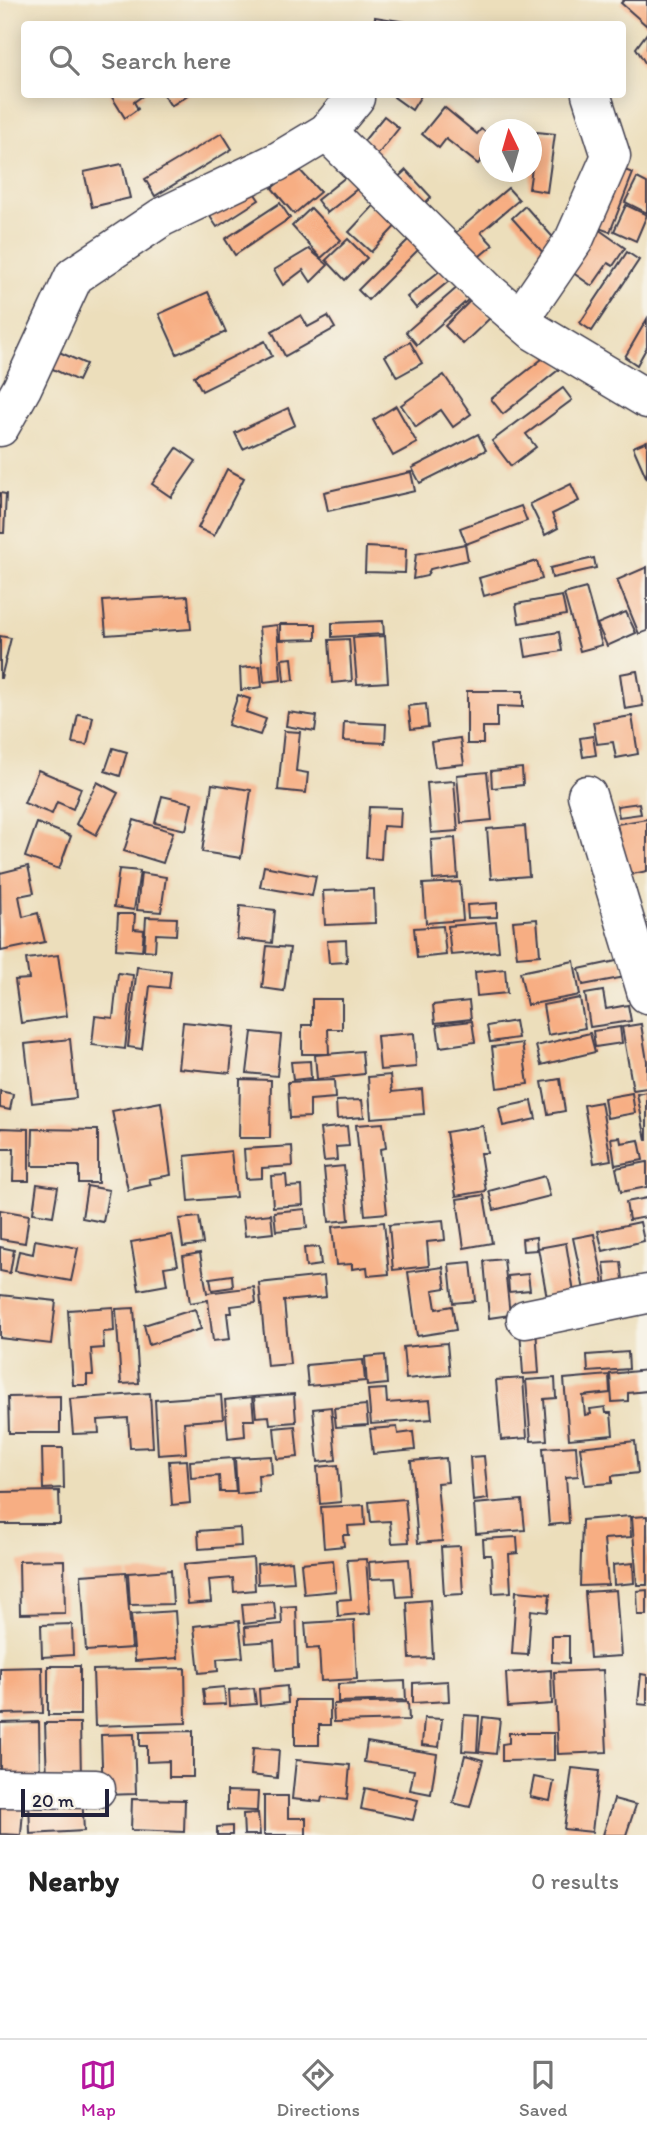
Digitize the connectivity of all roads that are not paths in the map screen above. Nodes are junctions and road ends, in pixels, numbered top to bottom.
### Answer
1 (355, 98) dead end
2 (592, 98) edge
3 (327, 132) junction
4 (520, 319) junction
5 (647, 399) edge
6 (0, 427) edge
7 (587, 795) dead end
8 (647, 993) edge
9 (647, 1294) edge
10 (526, 1319) dead end
11 (0, 1788) edge
12 (96, 1789) dead end

1 - 3 street
2 - 4 street
3 - 4 street
3 - 6 street
4 - 5 street
7 - 8 street
9 - 10 street
11 - 12 street

